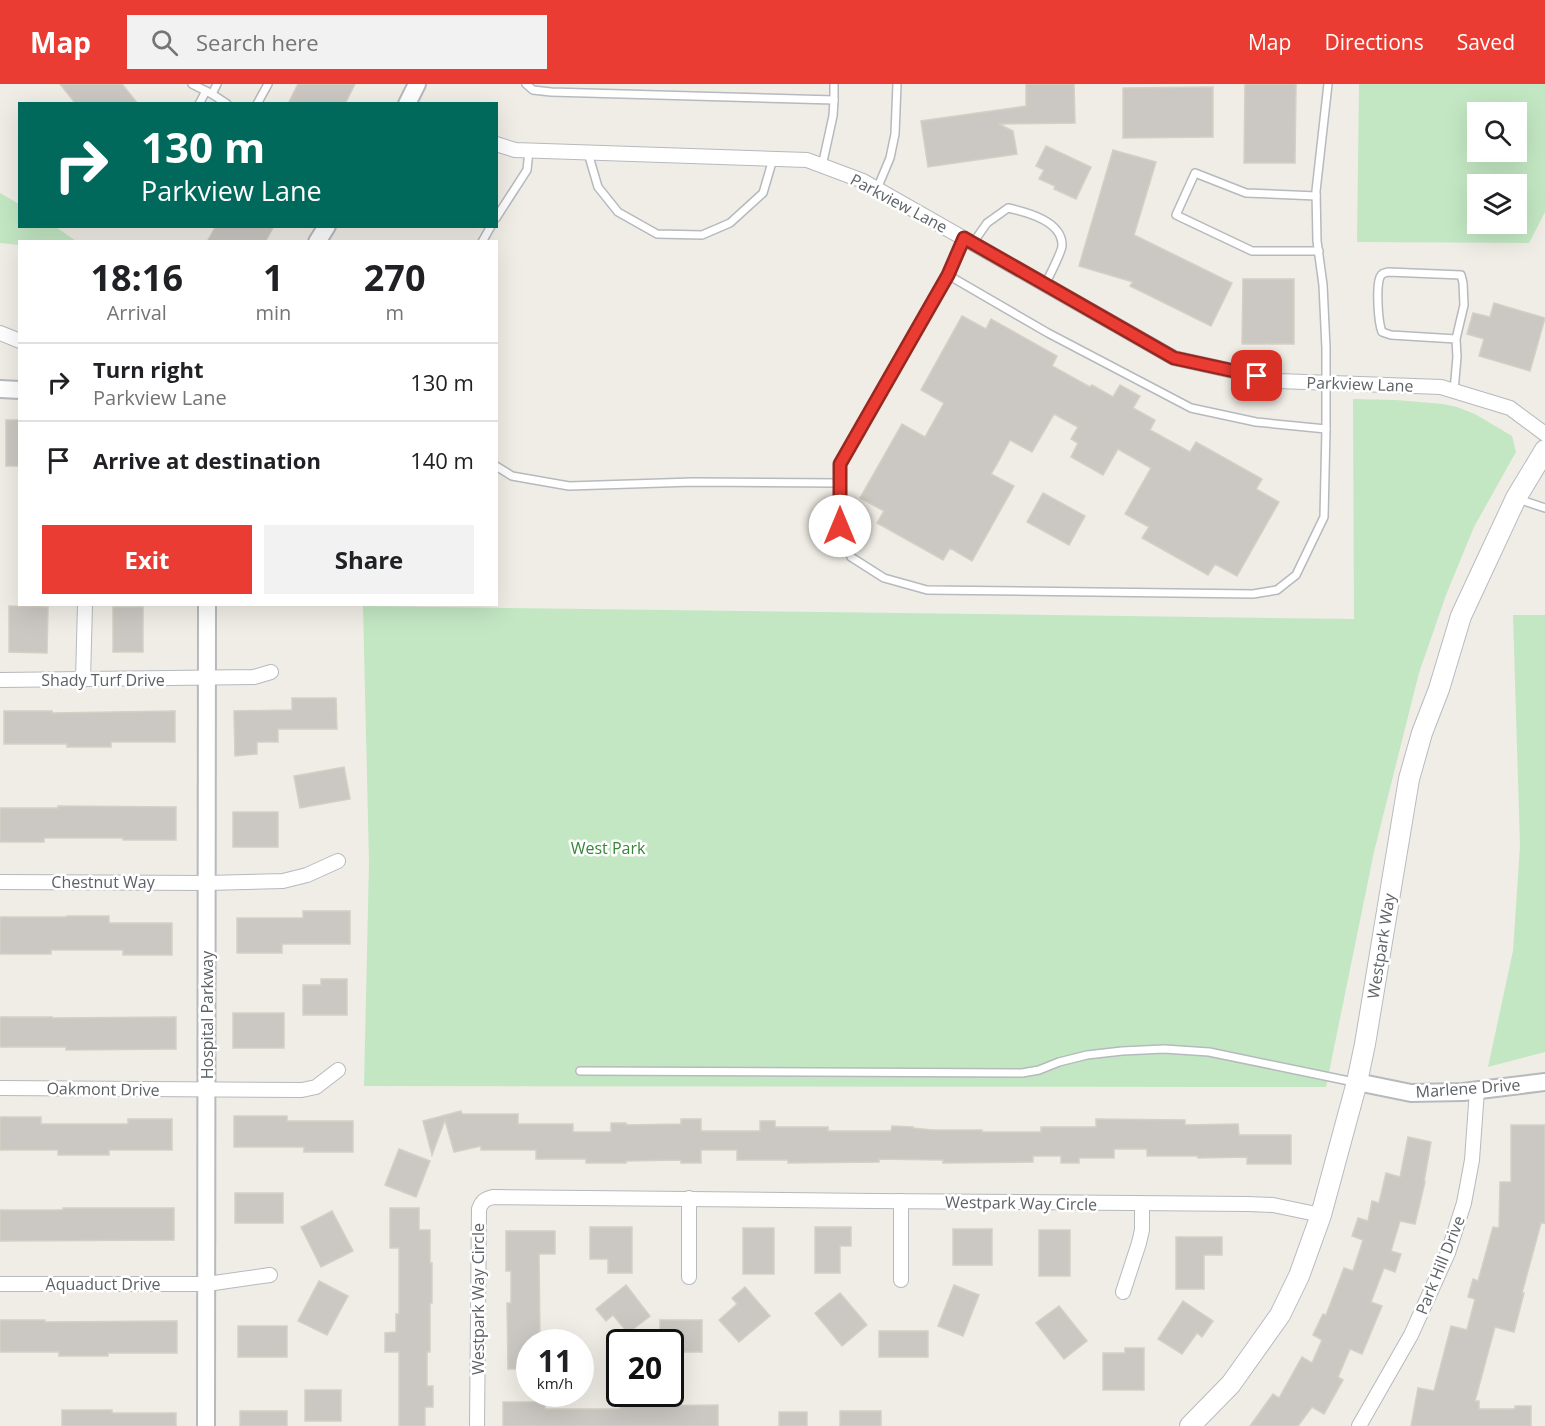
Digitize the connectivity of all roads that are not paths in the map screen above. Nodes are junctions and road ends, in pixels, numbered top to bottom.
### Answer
1 (192, 84) edge
2 (217, 84) edge
3 (268, 84) edge
4 (526, 84) edge
5 (834, 84) edge
6 (897, 84) edge
7 (1328, 84) edge
8 (209, 93) junction
9 (834, 100) junction
10 (200, 102) edge
11 (224, 102) edge
12 (257, 102) edge
13 (498, 145) edge
14 (529, 151) junction
15 (588, 153) junction
16 (773, 159) junction
17 (822, 165) junction
18 (877, 189) junction
19 (1317, 196) junction
20 (498, 215) edge
21 (968, 241) junction
22 (1319, 250) junction
23 (948, 275) junction
24 (1046, 285) junction
25 (0, 333) edge
26 (1456, 339) junction
27 (18, 340) edge
28 (1326, 382) junction
29 (0, 389) edge
30 (18, 390) edge
31 (1454, 390) junction
32 (1326, 429) junction
33 (1545, 434) edge
34 (1545, 450) edge
35 (498, 467) edge
36 (840, 483) junction
37 (1516, 498) junction
38 (1545, 508) edge
39 (85, 606) edge
40 (207, 606) edge
41 (271, 672) dead end
42 (207, 679) junction
43 (0, 680) edge
44 (83, 680) junction
45 (338, 861) dead end
46 (0, 882) edge
47 (207, 883) junction
48 (338, 1070) dead end
49 (580, 1071) dead end
50 (1357, 1082) junction
51 (1545, 1082) edge
52 (0, 1088) edge
53 (1477, 1090) junction
54 (207, 1091) junction
55 (688, 1198) junction
56 (901, 1202) junction
57 (1142, 1204) junction
58 (1321, 1215) junction
59 (270, 1275) dead end
60 (688, 1277) dead end
61 (901, 1280) dead end
62 (0, 1284) edge
63 (207, 1284) junction
64 (1123, 1292) dead end
65 (206, 1426) edge
66 (477, 1426) edge
67 (1190, 1426) edge
68 (1359, 1426) edge

1 - 8 lane
2 - 8 lane
3 - 12 lane
4 - 9 lane
5 - 9 lane
6 - 18 lane
7 - 19 lane
8 - 10 lane
8 - 11 lane
9 - 17 lane
13 - 14 street, Parkview Lane
14 - 15 street, Parkview Lane
14 - 20 lane
15 - 16 street, Parkview Lane
15 - 16 lane
16 - 17 street, Parkview Lane
17 - 18 street, Parkview Lane
18 - 21 street, Parkview Lane
19 - 22 lane
19 - 22 lane
21 - 23 lane
21 - 24 street, Parkview Lane
21 - 24 lane
22 - 28 lane
23 - 32 lane
23 - 36 lane
24 - 28 street, Parkview Lane
25 - 27 street
26 - 26 lane
26 - 31 lane
28 - 31 street, Parkview Lane
28 - 32 lane
29 - 30 street
31 - 33 street, Parkview Lane
32 - 36 lane
34 - 37 main road, Westpark Way
35 - 36 lane
37 - 38 lane
37 - 50 main road, Westpark Way
39 - 44 street
40 - 42 street, Hospital Parkway
41 - 42 street, Shady Turf Drive
42 - 44 street, Shady Turf Drive
42 - 47 street, Hospital Parkway
43 - 44 street, Shady Turf Drive
45 - 47 street, Chestnut Way
46 - 47 street, Chestnut Way
47 - 54 street, Hospital Parkway
48 - 54 street, Oakmont Drive
49 - 50 lane
50 - 53 street, Marlene Drive
50 - 58 main road, Westpark Way
51 - 53 street, Marlene Drive
52 - 54 street, Oakmont Drive
53 - 68 street, Park Hill Drive
54 - 63 street, Hospital Parkway
55 - 56 street, Westpark Way Circle
55 - 60 street
55 - 66 street, Westpark Way Circle
56 - 57 street, Westpark Way Circle
56 - 61 street
57 - 58 street, Westpark Way Circle
57 - 64 street
58 - 67 main road, Westpark Way
59 - 63 street, Aquaduct Drive
62 - 63 street, Aquaduct Drive
63 - 65 street, Hospital Parkway

